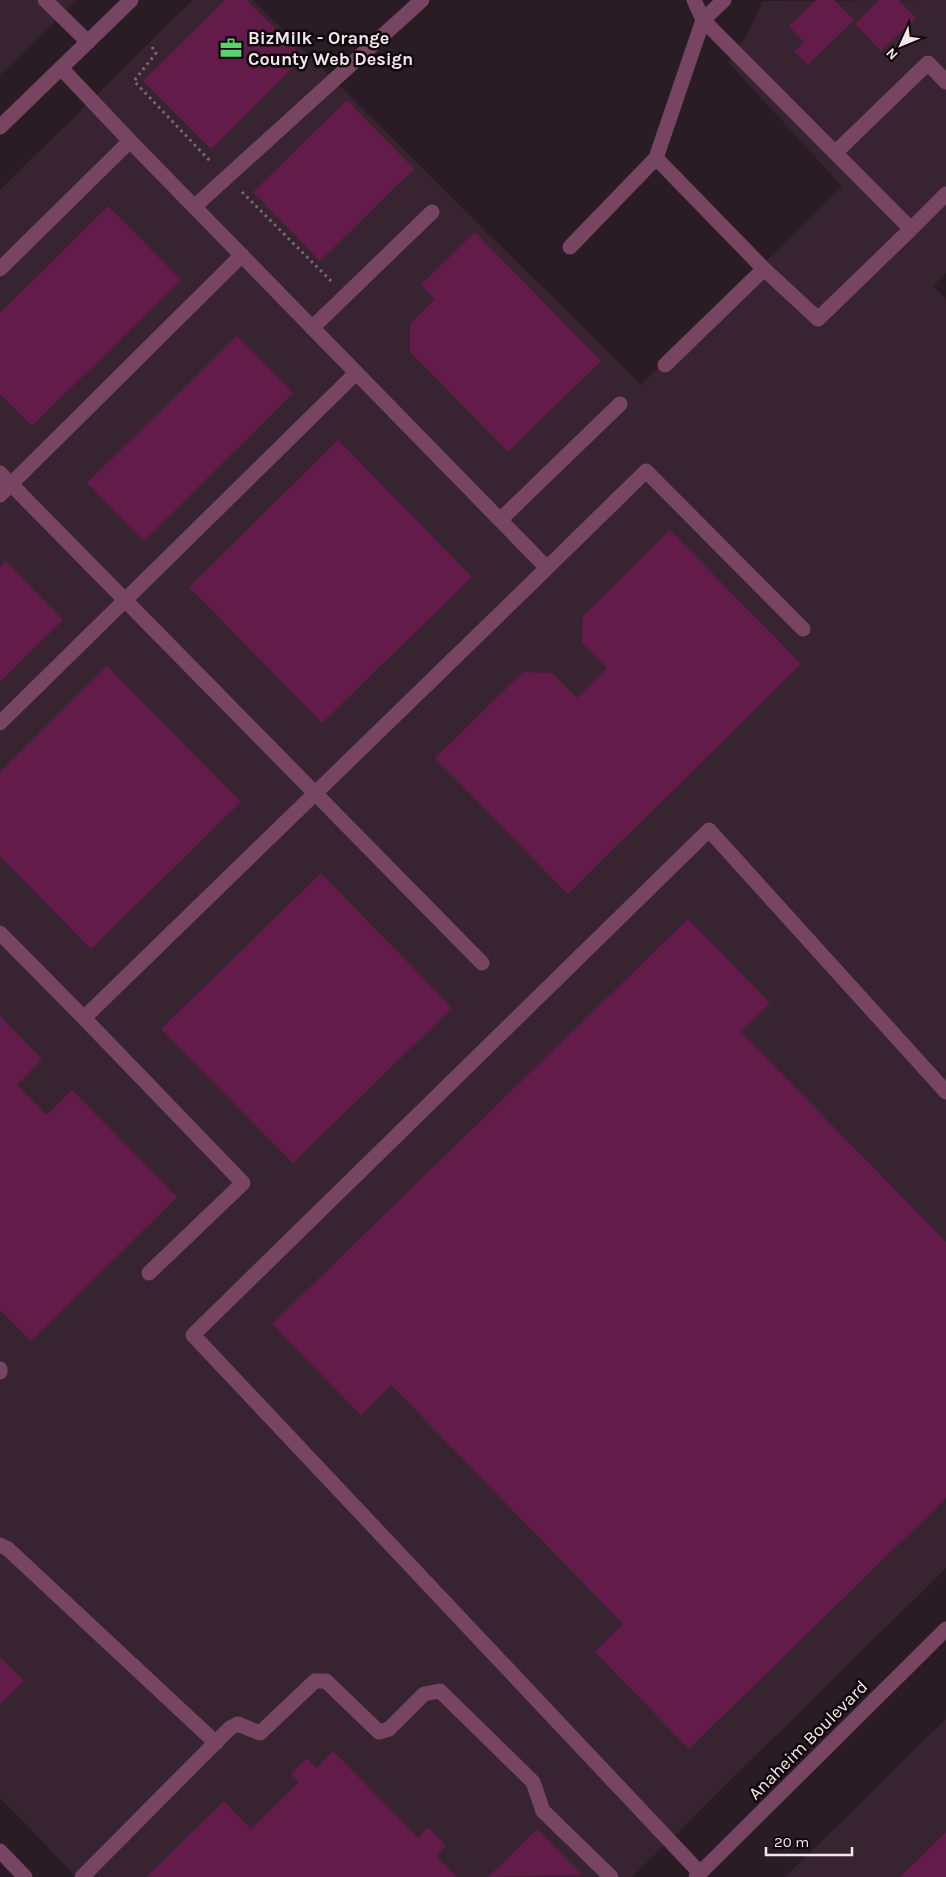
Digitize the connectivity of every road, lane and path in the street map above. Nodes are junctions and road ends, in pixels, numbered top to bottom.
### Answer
1 (45, 0) edge
2 (131, 0) edge
3 (422, 0) edge
4 (694, 0) edge
5 (724, 0) edge
6 (703, 20) junction
7 (88, 42) junction
8 (152, 47) dead end
9 (61, 68) junction
10 (946, 82) edge
11 (0, 127) edge
12 (130, 141) junction
13 (835, 153) junction
14 (656, 158) junction
15 (213, 164) dead end
16 (240, 190) dead end
17 (946, 194) edge
18 (194, 207) junction
19 (432, 212) dead end
20 (911, 229) junction
21 (570, 247) dead end
22 (242, 255) junction
23 (318, 267) dead end
24 (0, 269) edge
25 (764, 269) junction
26 (312, 328) junction
27 (665, 364) dead end
28 (356, 373) junction
29 (620, 404) dead end
30 (0, 473) edge
31 (11, 484) junction
32 (0, 495) edge
33 (500, 520) junction
34 (547, 568) junction
35 (124, 601) junction
36 (803, 629) dead end
37 (0, 723) edge
38 (314, 794) junction
39 (0, 933) edge
40 (482, 964) dead end
41 (84, 1018) junction
42 (946, 1092) edge
43 (150, 1273) dead end
44 (0, 1545) edge
45 (946, 1630) edge
46 (216, 1743) junction
47 (0, 1851) edge
48 (698, 1875) edge
49 (25, 1877) edge
50 (82, 1877) edge
51 (611, 1877) edge

1 - 7 street
2 - 7 street
3 - 18 street
4 - 6 street
5 - 6 street
6 - 13 street
6 - 14 street
7 - 9 street
8 - 15 path
9 - 11 street
9 - 12 street
10 - 13 street
12 - 18 street
12 - 24 street
13 - 20 street
14 - 21 street
14 - 25 street
16 - 23 path
17 - 20 street
18 - 22 street
19 - 26 street
20 - 25 street
22 - 26 street
22 - 31 street
25 - 27 street
26 - 28 street
28 - 33 street
28 - 35 street
29 - 33 street
30 - 31 street
31 - 32 street
31 - 35 street
33 - 34 street
34 - 36 street
34 - 38 street
35 - 37 street
35 - 38 street
38 - 40 street
38 - 41 street
39 - 41 street
41 - 43 street
42 - 48 street
44 - 46 street
45 - 48 street, Anaheim Boulevard
46 - 50 street
46 - 51 street
47 - 49 street

